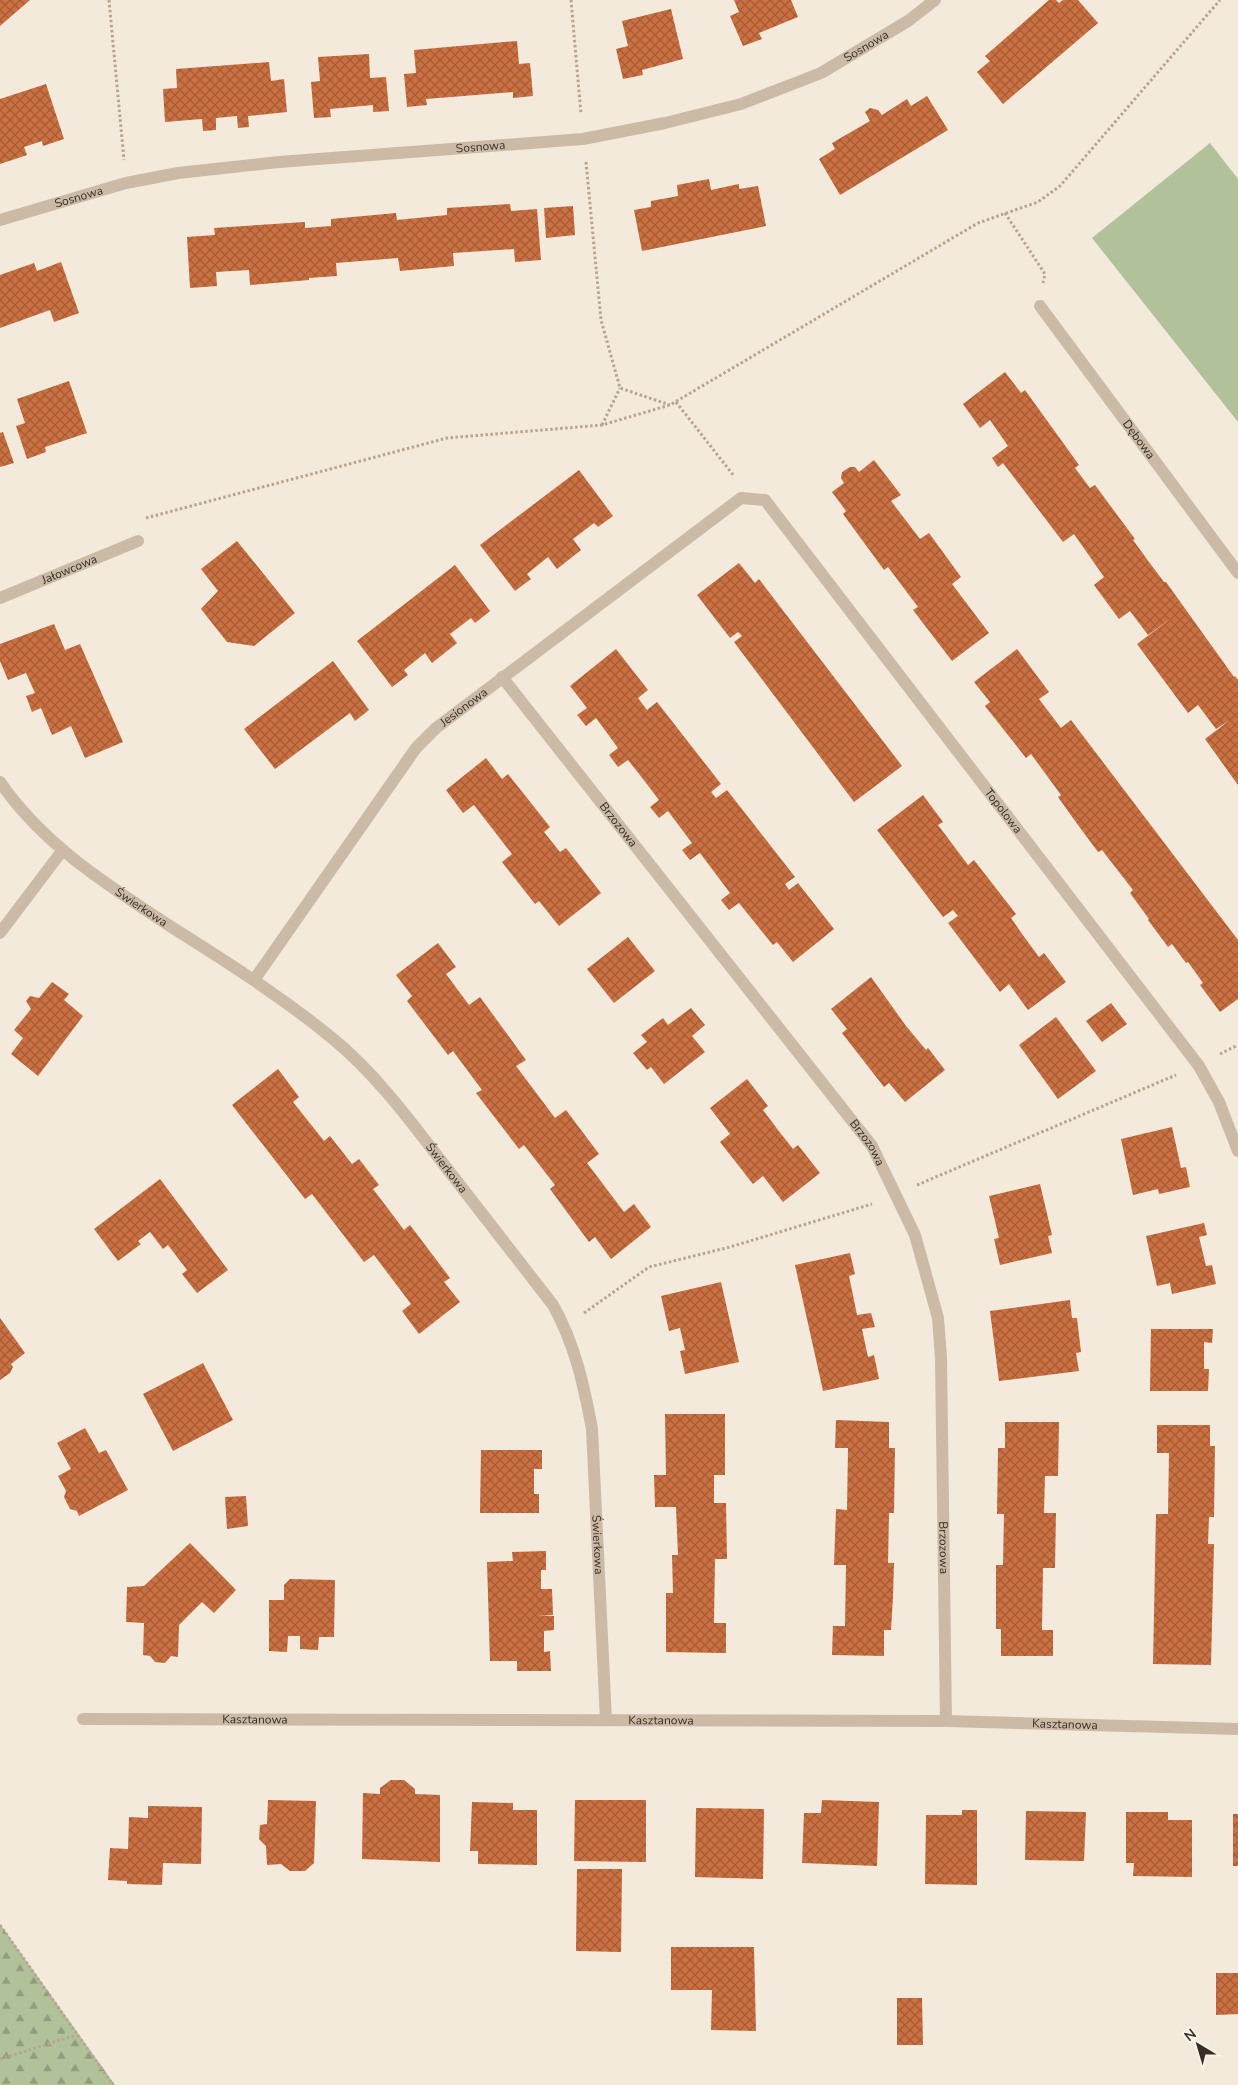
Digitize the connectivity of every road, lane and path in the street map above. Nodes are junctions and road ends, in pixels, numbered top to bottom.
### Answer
1 (109, 0) edge
2 (570, 0) edge
3 (935, 0) edge
4 (1220, 0) edge
5 (583, 140) junction
6 (126, 183) junction
7 (1005, 213) junction
8 (0, 220) edge
9 (1040, 306) joint
10 (620, 388) junction
11 (676, 402) junction
12 (670, 405) junction
13 (602, 425) junction
14 (741, 498) junction
15 (144, 519) dead end
16 (138, 542) dead end
17 (1238, 573) edge
18 (0, 598) edge
19 (502, 677) junction
20 (0, 782) edge
21 (62, 852) junction
22 (0, 933) edge
23 (254, 980) junction
24 (1238, 1151) edge
25 (83, 1719) dead end
26 (606, 1720) junction
27 (946, 1721) junction
28 (1238, 1729) edge
29 (0, 1925) edge
30 (77, 2036) junction
31 (0, 2059) edge
32 (114, 2085) edge

1 - 6 path
2 - 5 path
3 - 5 street, Sosnowa
4 - 7 path
5 - 6 street, Sosnowa
5 - 10 path
6 - 8 street, Sosnowa
7 - 9 path
7 - 11 path
9 - 17 street, Dębowa
10 - 12 path
10 - 13 path
11 - 12 path
11 - 14 path
12 - 13 path
13 - 15 path
14 - 19 street, Jesionowa
14 - 24 street, Topolowa
16 - 18 street, Jałowcowa
19 - 23 street, Jesionowa
19 - 27 street, Brzozowa
20 - 21 street, Świerkowa
21 - 22 street
21 - 23 street, Świerkowa
23 - 26 street, Świerkowa
25 - 26 street, Kasztanowa
26 - 27 street, Kasztanowa
27 - 28 street, Kasztanowa
29 - 30 path
30 - 31 path
30 - 32 path

